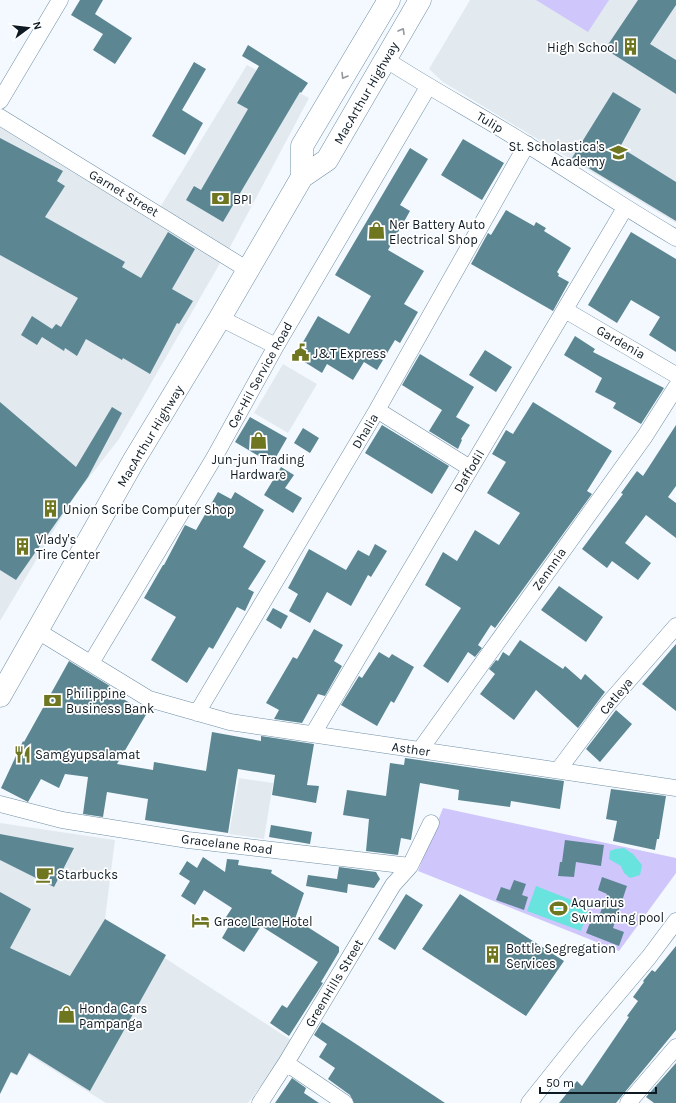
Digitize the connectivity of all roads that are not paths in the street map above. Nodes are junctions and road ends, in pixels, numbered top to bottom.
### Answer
1 (60, 0) edge
2 (390, 0) edge
3 (420, 0) edge
4 (385, 59) junction
5 (428, 87) junction
6 (0, 101) edge
7 (0, 117) edge
8 (527, 144) junction
9 (302, 177) junction
10 (625, 208) junction
11 (676, 238) edge
12 (248, 270) junction
13 (565, 310) junction
14 (220, 318) junction
15 (276, 346) junction
16 (676, 374) edge
17 (676, 387) edge
18 (377, 410) junction
19 (470, 468) junction
20 (676, 626) edge
21 (36, 630) junction
22 (91, 663) junction
23 (0, 696) edge
24 (197, 713) junction
25 (313, 734) junction
26 (420, 750) junction
27 (559, 769) junction
28 (676, 788) edge
29 (0, 804) edge
30 (431, 824) dead end
31 (410, 866) junction
32 (671, 927) edge
33 (676, 1047) edge
34 (286, 1063) junction
35 (260, 1103) edge
36 (345, 1103) edge
37 (529, 1103) edge
38 (628, 1103) edge

1 - 6 street
2 -> 9 highway, MacArthur Highway
4 -> 3 highway, MacArthur Highway
4 - 5 street, Tulip
4 - 9 highway, MacArthur Highway
5 - 8 street, Tulip
5 - 15 street, Cer-Hil Service Road
7 - 12 street, Garnet Street
8 - 10 street, Tulip
8 - 18 street, Dhalia
9 - 12 highway, MacArthur Highway
10 - 11 street, Tulip
10 - 13 street, Daffodil
12 - 14 highway, MacArthur Highway
13 - 16 street, Gardenia
13 - 19 street, Daffodil
14 - 15 street
14 - 21 highway, MacArthur Highway
15 - 22 street, Cer-Hil Service Road
17 - 26 street, Zennnia
18 - 19 street
18 - 24 street, Dhalia
19 - 25 street, Daffodil
20 - 27 street, Catleya
21 - 22 street, Asther
21 - 23 highway, MacArthur Highway
22 - 24 street, Asther
24 - 25 street, Asther
25 - 26 street, Asther
26 - 27 street, Asther
27 - 28 street, Asther
29 - 31 street, Gracelane Road
30 - 31 street
31 - 34 street, GreenHills Street
32 - 37 street
33 - 38 street
34 - 35 street, GreenHills Street
34 - 36 street

